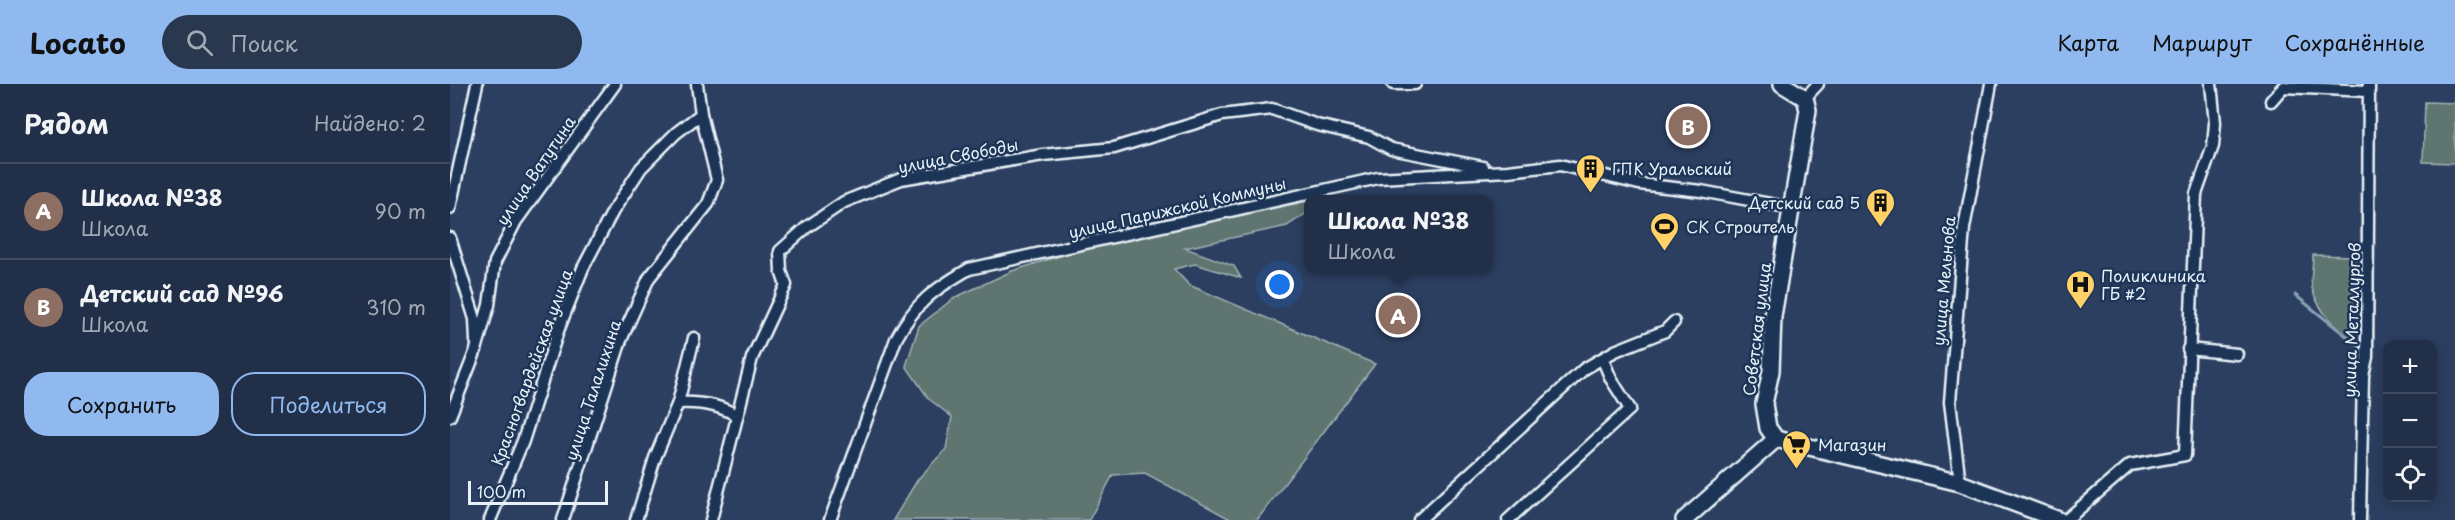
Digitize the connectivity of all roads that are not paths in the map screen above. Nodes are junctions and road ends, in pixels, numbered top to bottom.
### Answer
1 (477, 84) edge
2 (615, 84) edge
3 (697, 84) edge
4 (1393, 84) edge
5 (1415, 84) edge
6 (1782, 84) edge
7 (1818, 84) edge
8 (1991, 84) edge
9 (2211, 84) edge
10 (2365, 87) edge
11 (1805, 98) junction
12 (2271, 101) dead end
13 (701, 114) junction
14 (1508, 171) junction
15 (450, 208) edge
16 (1792, 208) junction
17 (450, 238) edge
18 (1674, 322) dead end
19 (694, 338) dead end
20 (2188, 349) junction
21 (476, 350) junction
22 (2237, 354) dead end
23 (1603, 360) junction
24 (678, 403) junction
25 (450, 416) edge
26 (737, 416) junction
27 (1776, 439) junction
28 (1960, 483) junction
29 (490, 520) edge
30 (562, 520) edge
31 (636, 520) edge
32 (711, 520) edge
33 (830, 520) edge
34 (1419, 520) edge
35 (1508, 520) edge
36 (1684, 520) edge
37 (2059, 520) edge
38 (2066, 520) edge
39 (2361, 520) edge

1 - 15 street
2 - 21 street, улица Ватутина
3 - 13 street
4 - 5 street
6 - 11 main road
7 - 11 street
8 - 28 street, улица Мельнова
9 - 20 street
10 - 12 street
10 - 39 street, улица Металлургов
11 - 16 main road, Советская улица
13 - 29 street, Красногвардейская улица
13 - 30 street, улица Талалихина
14 - 16 street, улица Парижской Коммуны
14 - 26 street, улица Свободы
14 - 33 street, улица Парижской Коммуны
16 - 27 main road, Советская улица
17 - 21 street
18 - 23 street
19 - 24 street
20 - 22 street
20 - 38 street
21 - 25 street, улица Ватутина
23 - 34 street
23 - 35 street
24 - 26 street
24 - 31 street
26 - 32 street, улица Свободы
27 - 28 main road
27 - 36 main road
28 - 37 main road

